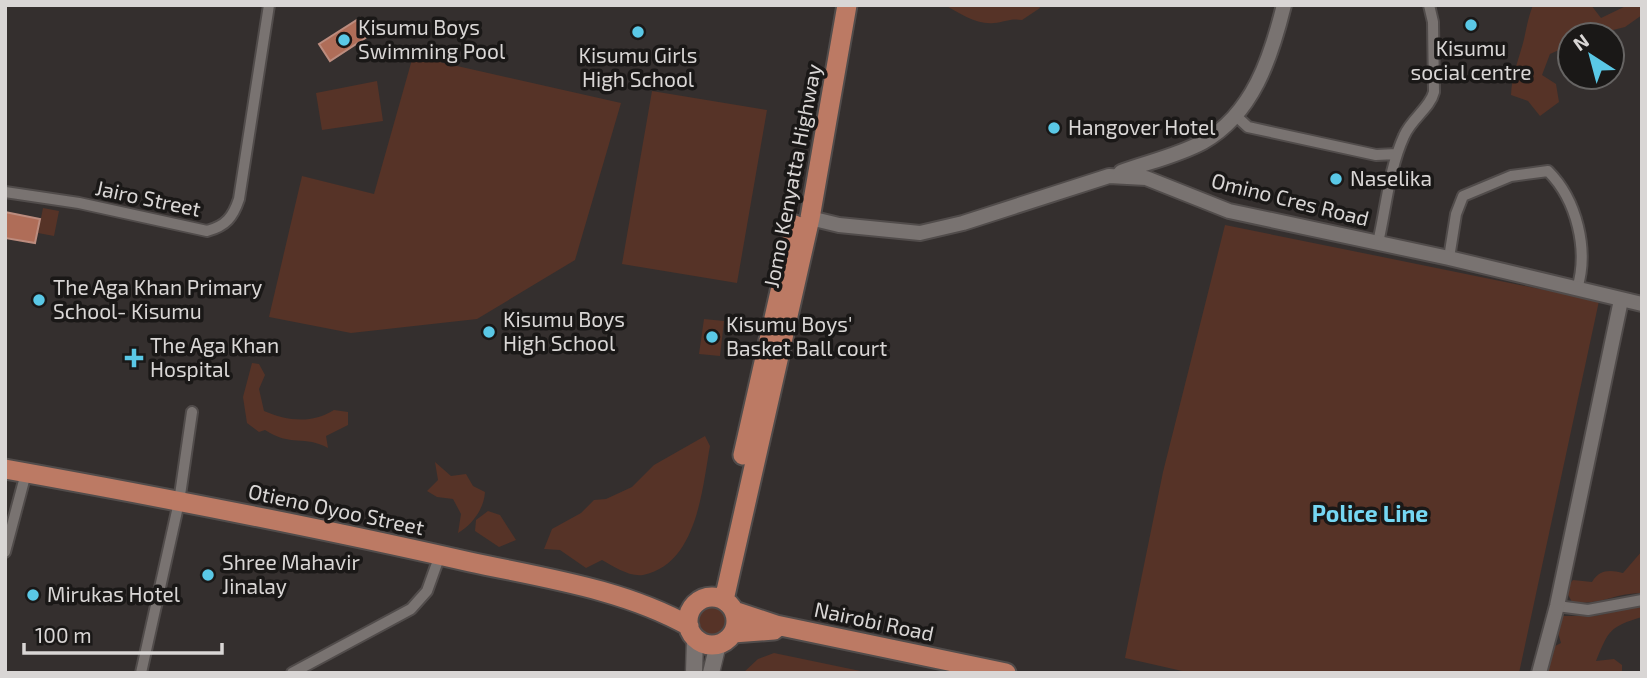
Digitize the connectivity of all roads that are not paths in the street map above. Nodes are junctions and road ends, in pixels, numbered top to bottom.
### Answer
1 (269, 5) edge
2 (836, 5) edge
3 (847, 5) edge
4 (1284, 5) edge
5 (1429, 5) edge
6 (1235, 115) junction
7 (1397, 154) junction
8 (1109, 176) junction
9 (5, 192) edge
10 (803, 217) junction
11 (1378, 243) junction
12 (1449, 258) junction
13 (1577, 289) junction
14 (1621, 300) junction
15 (1642, 304) edge
16 (192, 412) dead end
17 (5, 469) edge
18 (26, 473) junction
19 (179, 502) junction
20 (5, 552) edge
21 (440, 555) junction
22 (1642, 600) edge
23 (724, 603) junction
24 (1557, 606) junction
25 (692, 624) junction
26 (726, 639) junction
27 (141, 673) edge
28 (292, 673) edge
29 (694, 673) edge
30 (712, 673) edge
31 (1004, 673) edge
32 (1539, 673) edge

1 - 9 street, Jairo Street
2 - 10 highway, Jomo Kenyatta Highway
3 - 10 highway, Jomo Kenyatta Highway
4 - 6 street
5 - 7 street
6 - 7 street
6 - 8 street
7 - 11 street
8 - 10 street, Omino Cres Road
8 - 11 street, Omino Cres Road
10 - 23 highway, Jomo Kenyatta Highway
11 - 12 street, Omino Cres Road
12 - 13 street, Omino Cres Road
12 - 13 street
13 - 14 street, Omino Cres Road
14 - 15 street, Omino Cres Road
14 - 24 street
16 - 19 street
17 - 18 highway, Otieno Oyoo Street
18 - 19 highway, Otieno Oyoo Street
18 - 20 street
19 - 21 highway, Otieno Oyoo Street
19 - 27 street
21 - 25 highway, Otieno Oyoo Street
21 - 28 street
22 - 24 street
23 - 25 highway
23 - 26 highway, Jomo Kenyatta Highway
23 - 31 highway, Nairobi Road
24 - 32 street
25 - 26 highway
25 - 29 main road
26 - 30 main road
26 - 31 highway, Nairobi Road

